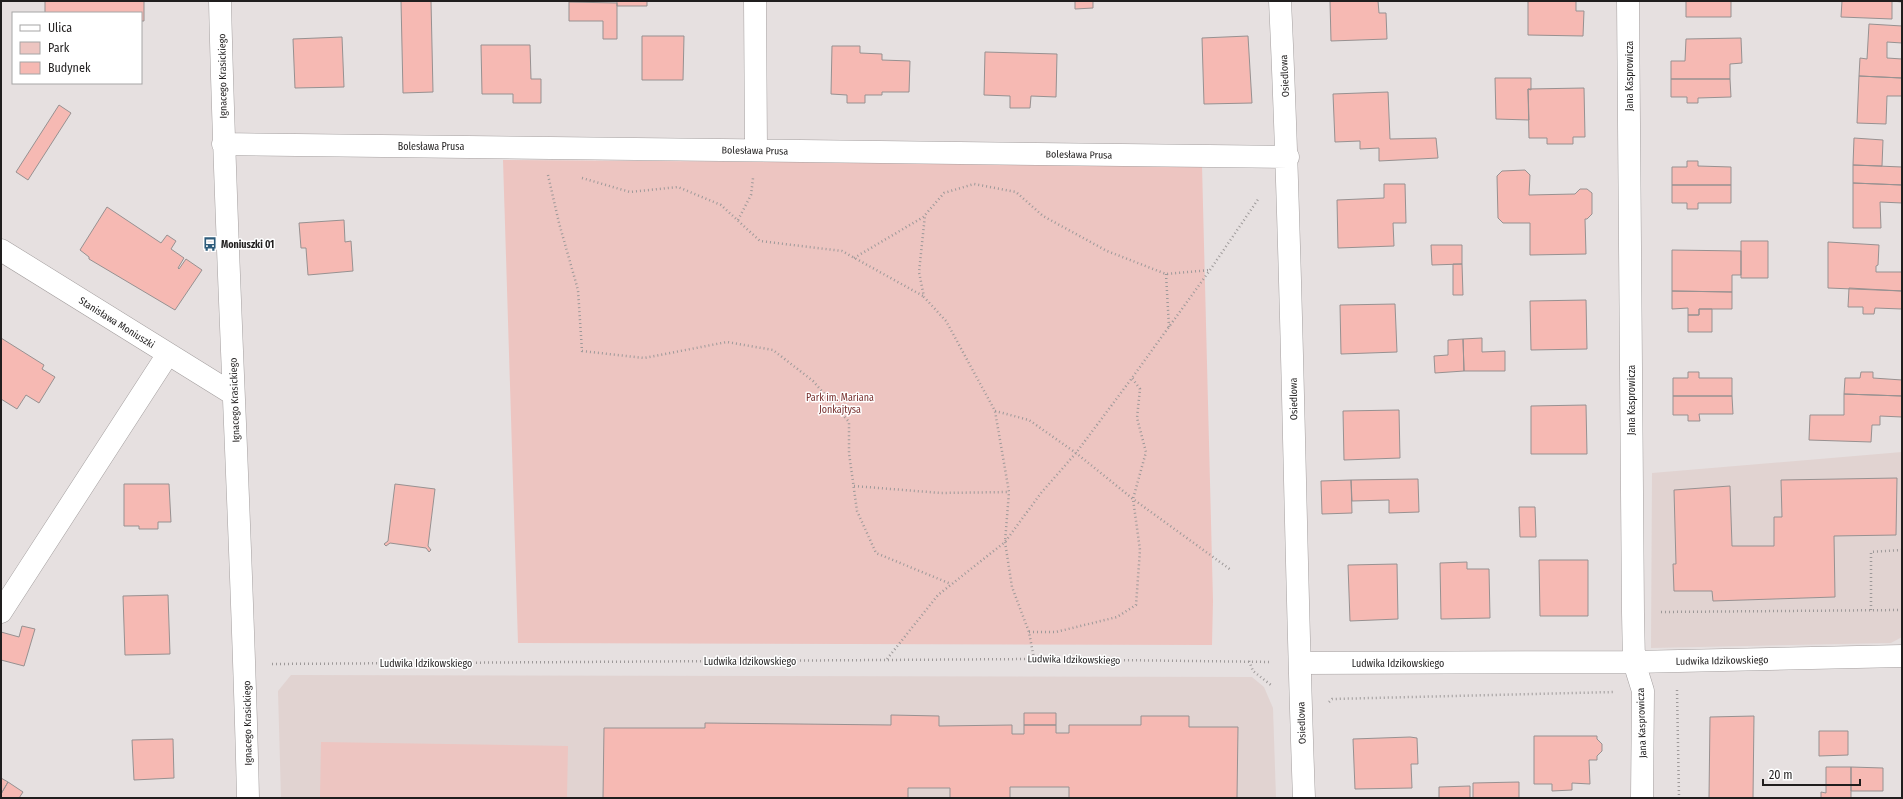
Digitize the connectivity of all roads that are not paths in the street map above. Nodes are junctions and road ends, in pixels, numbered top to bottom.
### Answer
1 (220, 1) edge
2 (755, 1) edge
3 (1280, 1) edge
4 (1628, 1) edge
5 (223, 144) junction
6 (756, 150) junction
7 (1288, 157) junction
8 (1, 250) edge
9 (168, 354) junction
10 (233, 394) junction
11 (1, 612) edge
12 (1902, 656) edge
13 (1634, 662) junction
14 (1300, 663) junction
15 (248, 798) edge
16 (1304, 798) edge
17 (1642, 798) edge

1 - 5 street, Ignacego Krasickiego
2 - 6 street
3 - 7 street, Osiedlowa
4 - 13 street, Jana Kasprowicza
5 - 6 street, Bolesława Prusa
5 - 10 street, Ignacego Krasickiego
6 - 7 street, Bolesława Prusa
7 - 14 street, Osiedlowa
8 - 9 street, Stanisława Moniuszki
9 - 10 street, Stanisława Moniuszki
9 - 11 street
10 - 15 street, Ignacego Krasickiego
12 - 13 street, Ludwika Idzikowskiego
13 - 14 street, Ludwika Idzikowskiego
13 - 17 street, Jana Kasprowicza
14 - 16 street, Osiedlowa

